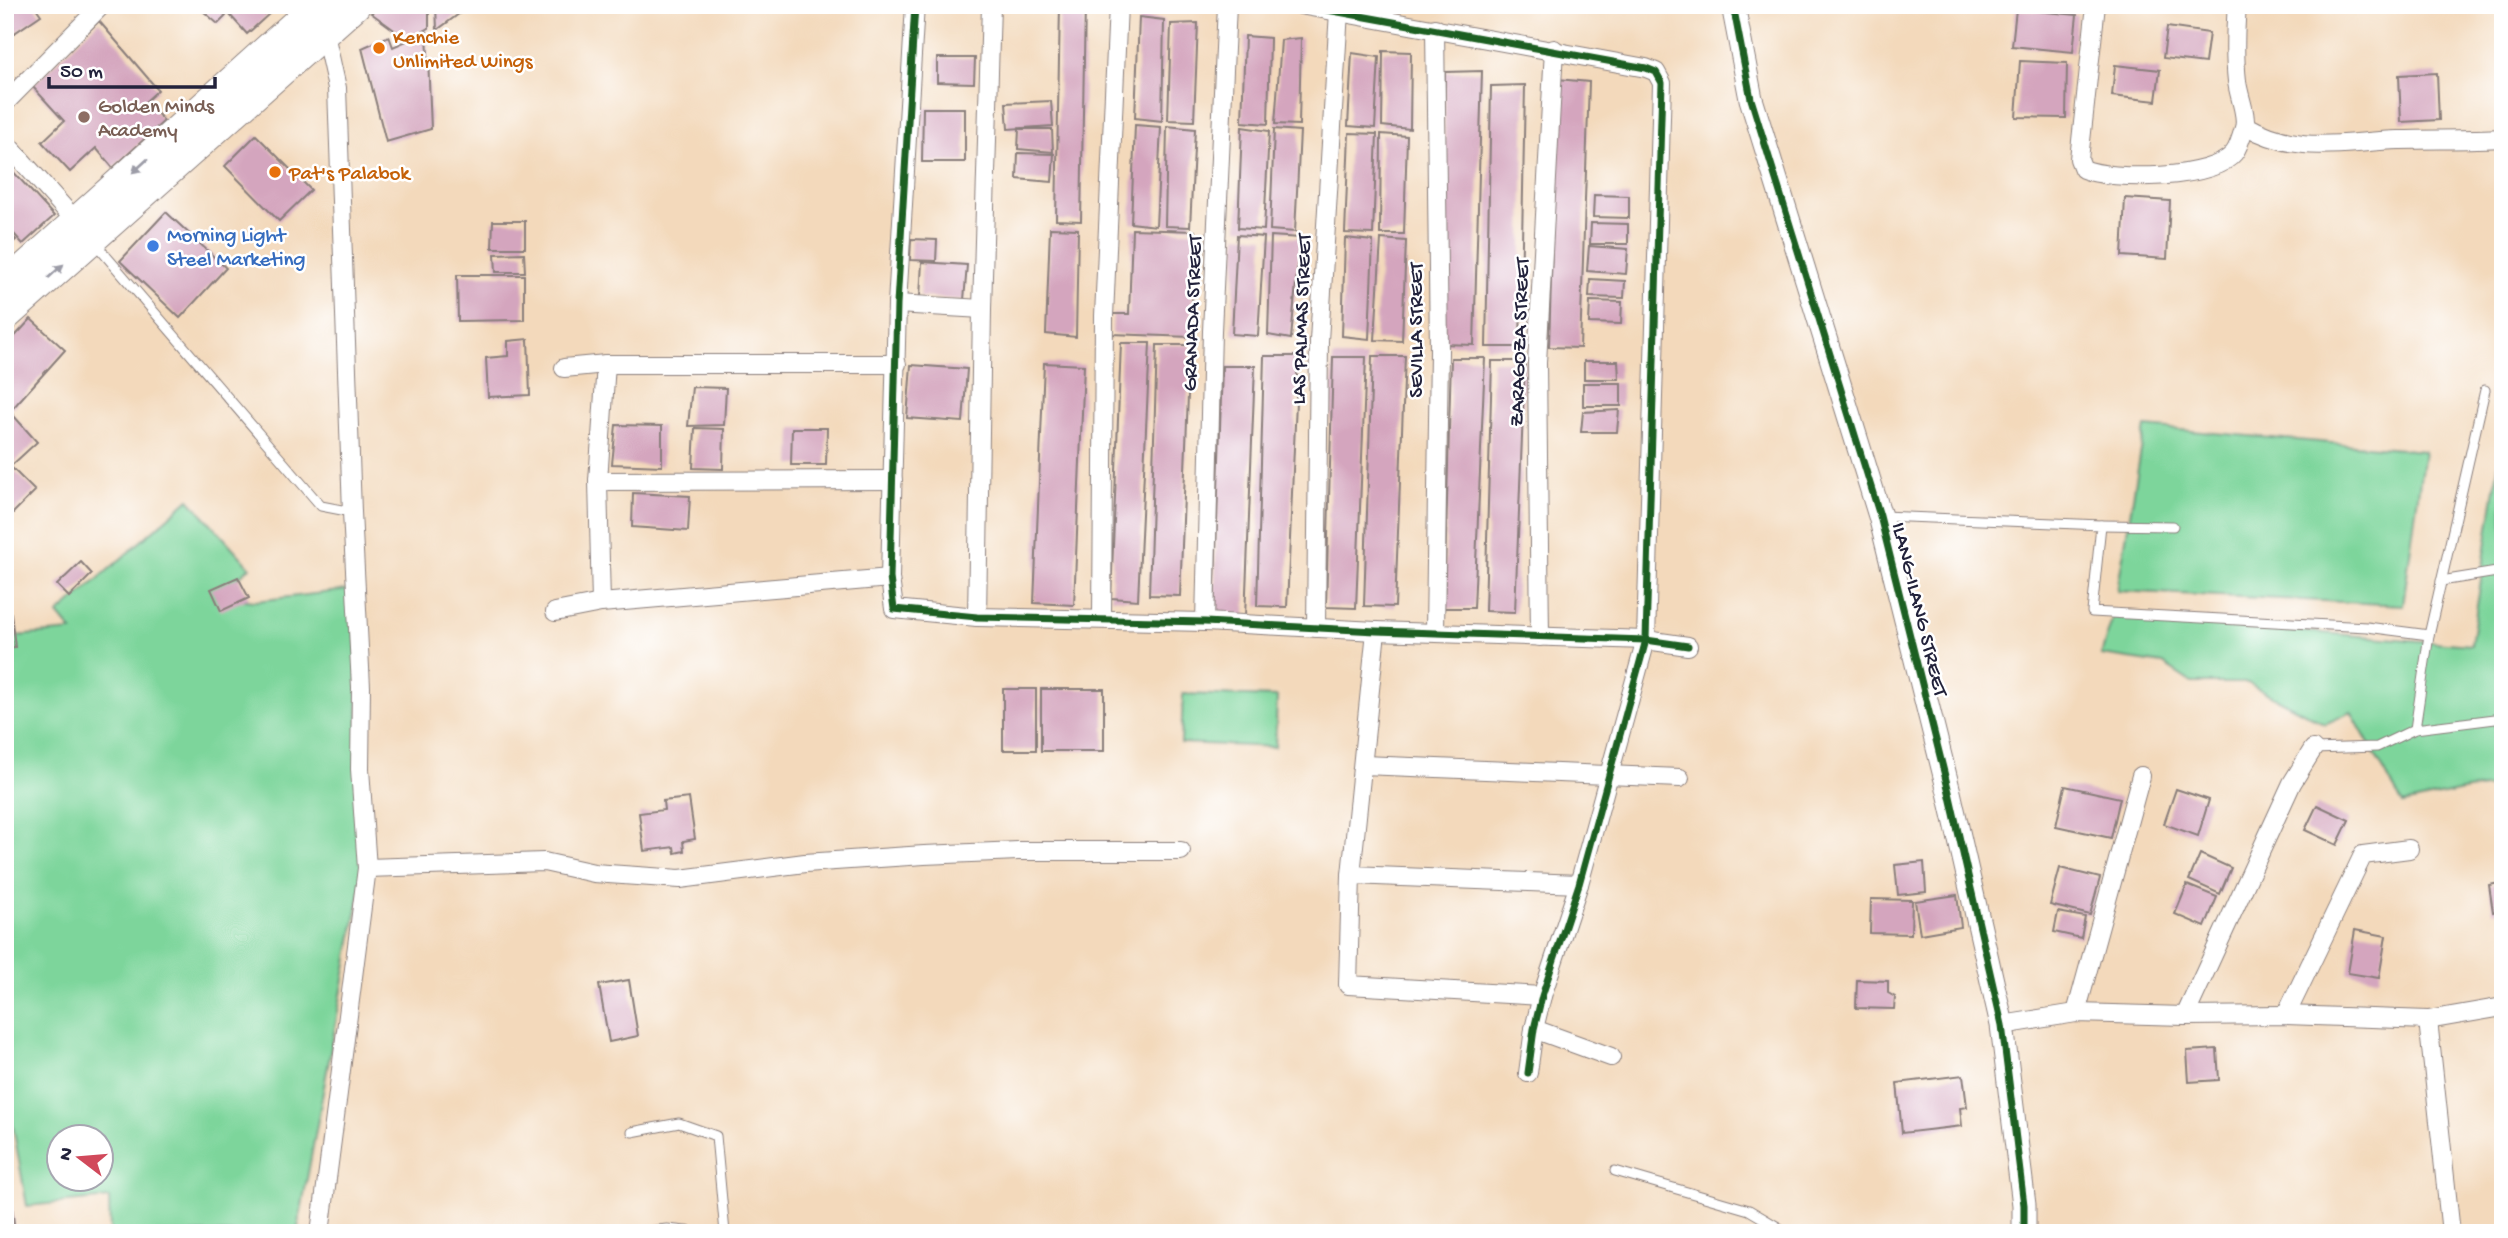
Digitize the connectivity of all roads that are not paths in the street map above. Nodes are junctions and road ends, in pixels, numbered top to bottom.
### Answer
1 (102, 5) edge
2 (355, 5) edge
3 (915, 5) edge
4 (991, 5) edge
5 (1118, 5) edge
6 (1227, 5) edge
7 (1300, 5) edge
8 (1733, 5) edge
9 (2096, 5) edge
10 (2236, 5) edge
11 (1339, 11) junction
12 (316, 18) edge
13 (1435, 28) junction
14 (1554, 50) junction
15 (5, 103) edge
16 (2245, 125) junction
17 (2503, 138) edge
18 (5, 142) edge
19 (84, 231) junction
20 (5, 286) edge
21 (897, 304) junction
22 (982, 309) junction
23 (5, 316) edge
24 (897, 363) junction
25 (606, 364) junction
26 (564, 368) dead end
27 (2485, 390) dead end
28 (894, 480) junction
29 (598, 481) junction
30 (352, 512) junction
31 (1880, 516) junction
32 (2101, 525) junction
33 (2174, 526) dead end
34 (2503, 571) edge
35 (890, 578) junction
36 (2441, 581) junction
37 (601, 603) junction
38 (555, 612) dead end
39 (977, 617) junction
40 (1102, 619) junction
41 (1205, 622) junction
42 (1316, 628) junction
43 (1376, 631) junction
44 (1435, 632) junction
45 (2429, 635) junction
46 (1540, 636) junction
47 (1646, 640) junction
48 (1688, 646) dead end
49 (2503, 718) edge
50 (2416, 729) junction
51 (2314, 749) joint
52 (1363, 765) junction
53 (1609, 775) junction
54 (2141, 776) dead end
55 (1680, 778) dead end
56 (2409, 849) dead end
57 (1181, 851) dead end
58 (367, 868) junction
59 (1351, 875) junction
60 (1579, 884) junction
61 (1542, 996) junction
62 (2503, 1007) edge
63 (2076, 1013) junction
64 (2286, 1015) junction
65 (2185, 1016) junction
66 (2428, 1020) junction
67 (2002, 1025) junction
68 (1534, 1029) junction
69 (1611, 1057) dead end
70 (1528, 1073) dead end
71 (632, 1132) dead end
72 (1615, 1171) dead end
73 (320, 1233) edge
74 (631, 1233) edge
75 (704, 1233) edge
76 (725, 1233) edge
77 (1788, 1233) edge
78 (2024, 1233) edge
79 (2451, 1233) edge

1 - 15 street
2 - 12 highway
3 - 21 street
4 - 22 street
5 - 40 street
6 - 41 street, GRANADA STREET
7 - 11 street
8 - 31 street, ILANG-ILANG STREET
9 - 16 street
10 - 16 street
11 - 13 street
11 - 42 street, LAS PALMAS STREET
12 - 19 highway
12 - 30 street
13 - 14 street
13 - 44 street, SEVILLA STREET
14 - 46 street, ZARAGOZA STREET
14 - 47 street
16 - 17 street
18 - 19 street
19 - 20 highway
23 -> 19 highway
19 - 30 lane
21 - 22 street
21 - 24 street
22 - 39 street
24 - 25 street
24 - 28 street
25 - 26 street
25 - 29 street
27 - 36 lane
28 - 29 street
28 - 35 street
29 - 37 street
30 - 58 street
31 - 32 lane
31 - 67 street, ILANG-ILANG STREET
32 - 33 lane
32 - 45 lane
34 - 36 lane
35 - 37 street
35 - 39 street
36 - 45 lane
37 - 38 street
39 - 40 street
40 - 41 street
41 - 42 street
42 - 43 street
43 - 44 street
43 - 52 street
44 - 46 street
45 - 50 lane
46 - 47 street
47 - 48 street
47 - 53 street
49 - 50 lane
50 - 51 lane
51 - 65 street
52 - 53 street
52 - 59 street
53 - 55 street
53 - 60 street
54 - 63 street
56 - 64 street
57 - 58 street
58 - 73 street
59 - 60 street
59 - 61 street
60 - 61 street
61 - 68 street
62 - 66 street
63 - 65 street
63 - 67 street
64 - 65 street
64 - 66 street
66 - 79 street
67 - 78 street, ILANG-ILANG STREET
68 - 69 street
68 - 70 street
71 - 76 lane
72 - 77 lane
74 - 75 lane

